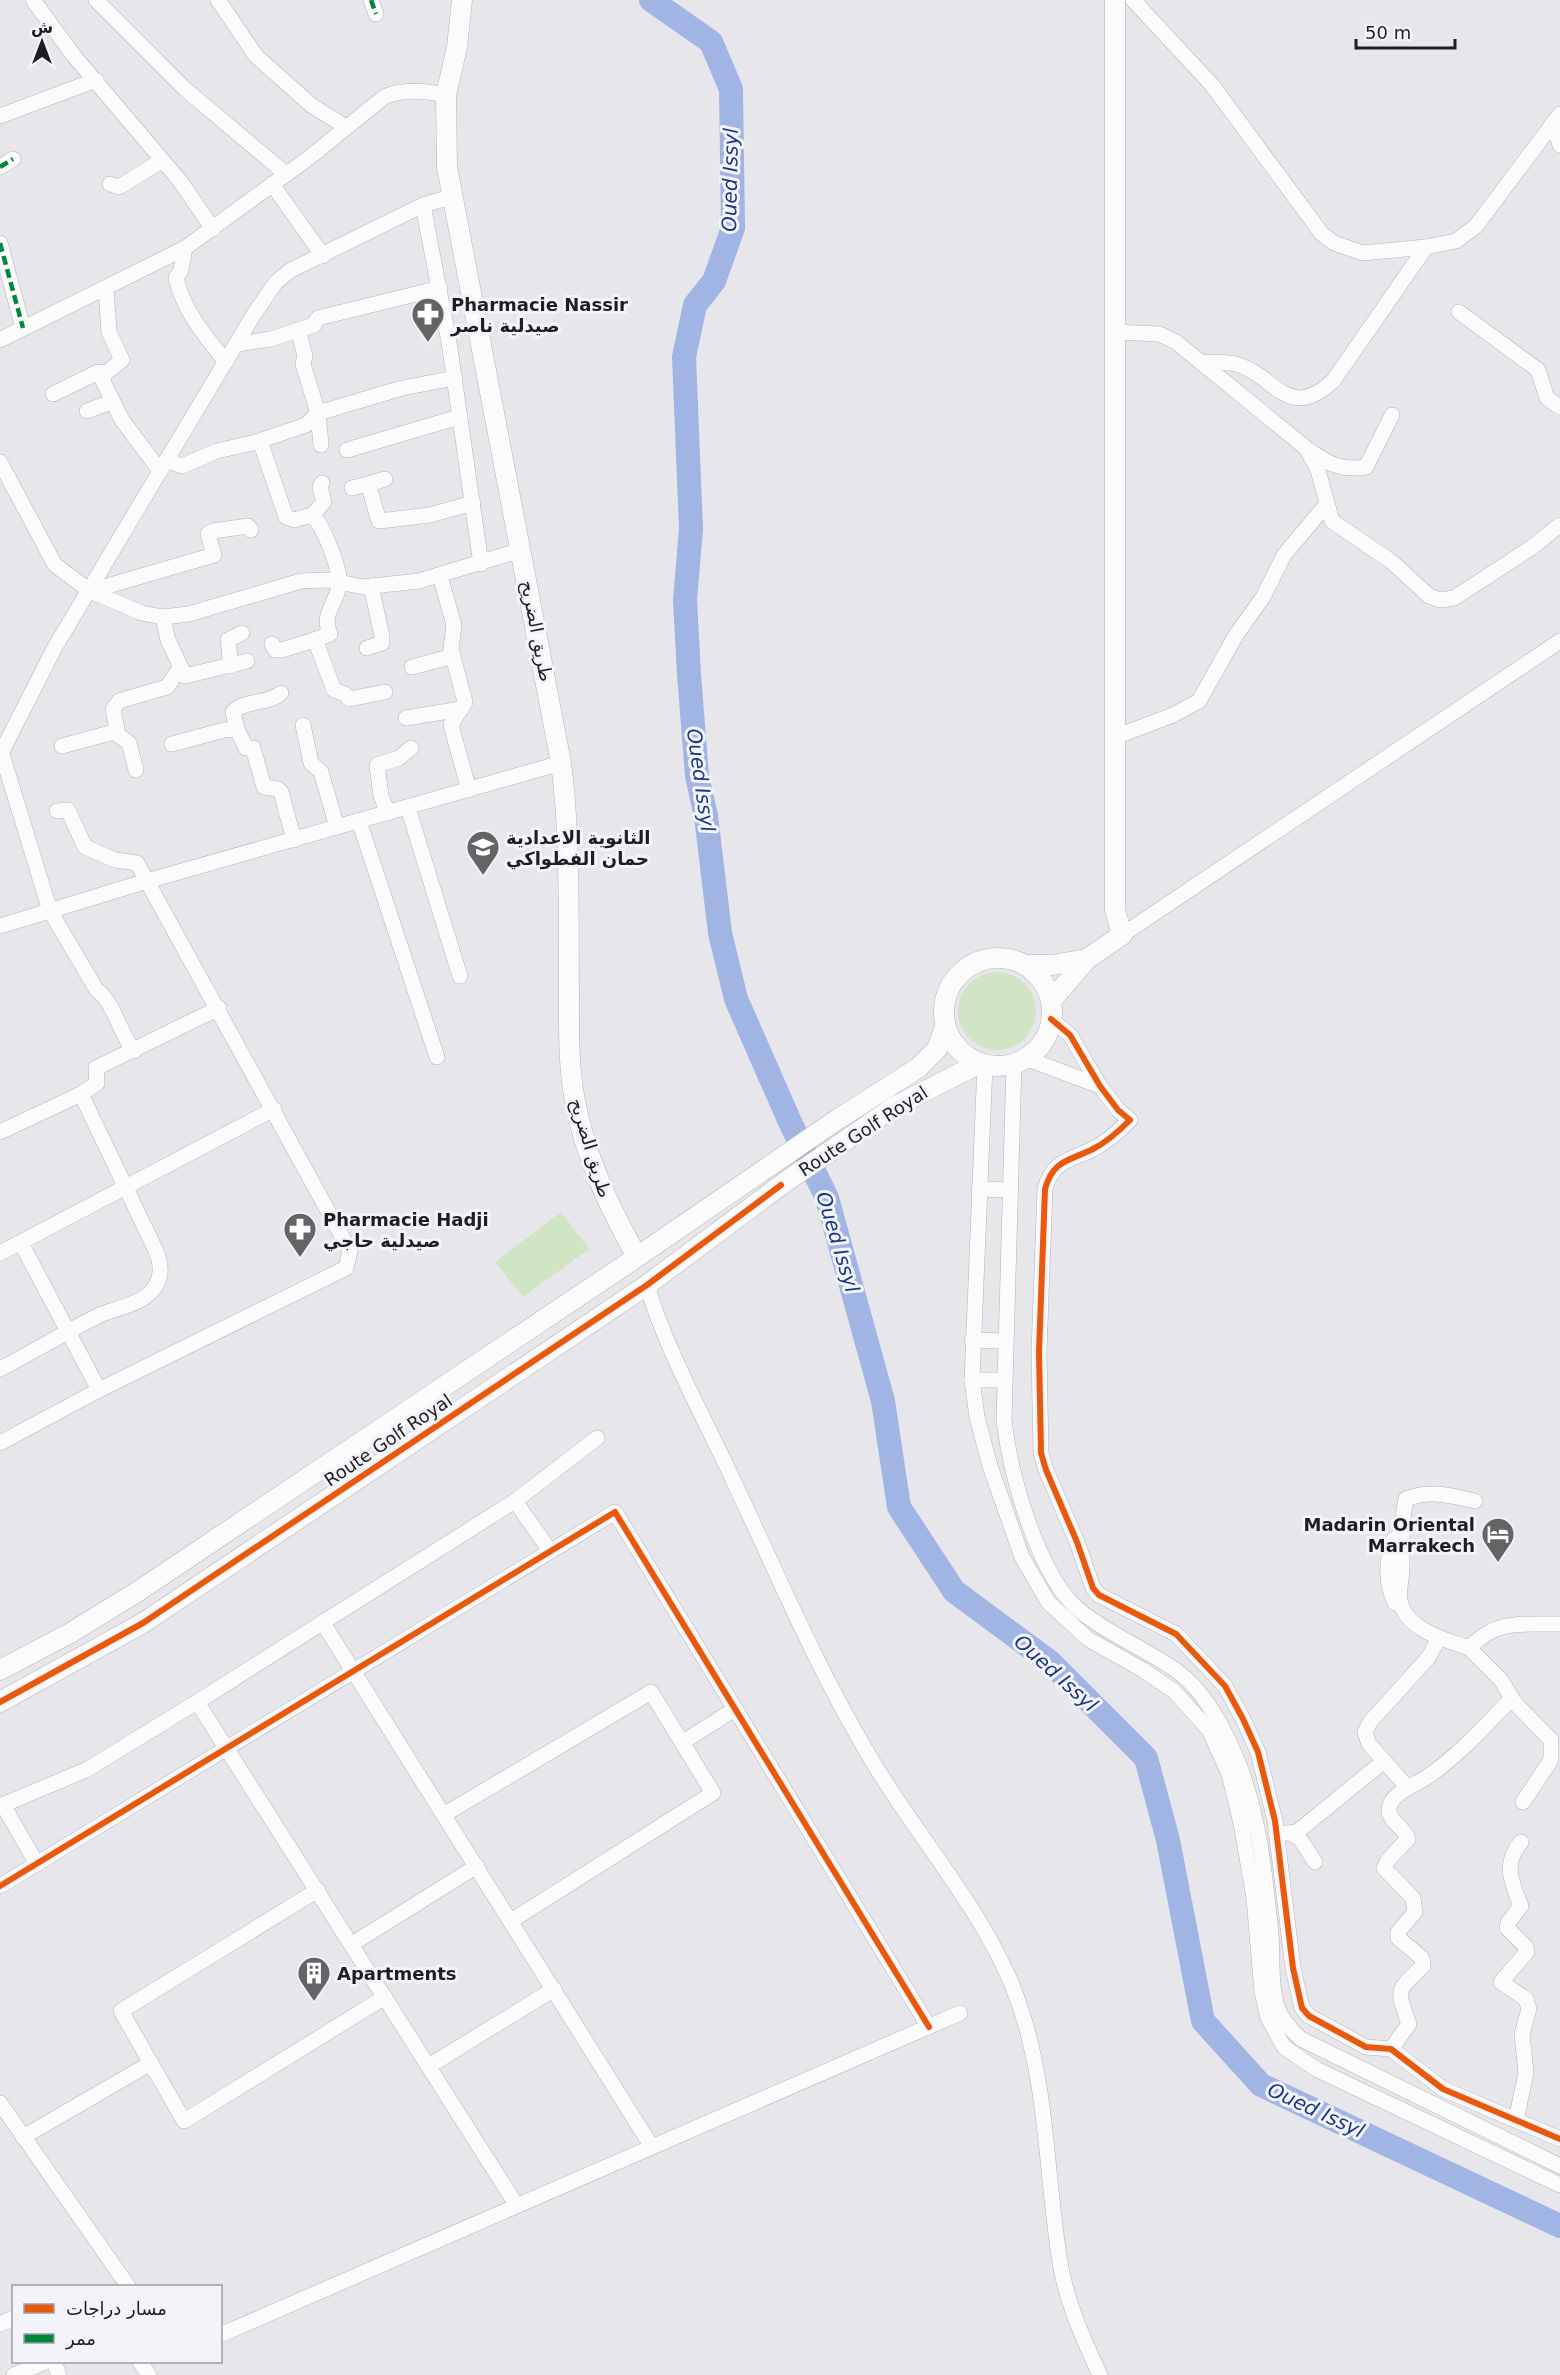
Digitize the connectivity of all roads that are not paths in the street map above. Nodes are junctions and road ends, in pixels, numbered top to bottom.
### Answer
1 (33, 0) edge
2 (96, 0) edge
3 (218, 0) edge
4 (462, 0) edge
5 (1115, 0) edge
6 (1133, 0) edge
7 (96, 80) junction
8 (446, 95) junction
9 (0, 116) edge
10 (1557, 118) edge
11 (346, 127) junction
12 (1560, 145) edge
13 (161, 161) junction
14 (286, 174) junction
15 (110, 184) dead end
16 (272, 184) junction
17 (452, 198) junction
18 (423, 205) junction
19 (213, 229) junction
20 (0, 243) edge
21 (1426, 247) junction
22 (185, 248) junction
23 (323, 256) junction
24 (106, 288) junction
25 (440, 288) junction
26 (1459, 312) dead end
27 (23, 328) junction
28 (298, 330) junction
29 (1114, 332) junction
30 (0, 340) edge
31 (237, 344) junction
32 (226, 362) junction
33 (1201, 362) junction
34 (104, 373) junction
35 (455, 378) junction
36 (53, 394) dead end
37 (111, 402) junction
38 (1560, 406) edge
39 (87, 411) dead end
40 (318, 413) junction
41 (1392, 416) dead end
42 (459, 417) junction
43 (260, 441) junction
44 (321, 445) dead end
45 (1306, 448) junction
46 (347, 450) dead end
47 (0, 462) edge
48 (163, 465) junction
49 (385, 479) dead end
50 (322, 483) dead end
51 (368, 484) junction
52 (352, 488) dead end
53 (472, 504) junction
54 (1326, 506) junction
55 (312, 515) junction
56 (1560, 525) edge
57 (251, 530) dead end
58 (521, 550) junction
59 (481, 564) junction
60 (440, 576) junction
61 (340, 582) junction
62 (371, 586) junction
63 (90, 591) junction
64 (163, 617) junction
65 (242, 633) dead end
66 (317, 639) junction
67 (1560, 641) edge
68 (272, 644) dead end
69 (367, 648) dead end
70 (453, 656) junction
71 (247, 661) dead end
72 (231, 666) junction
73 (412, 667) dead end
74 (180, 668) junction
75 (385, 692) dead end
76 (281, 693) dead end
77 (461, 709) junction
78 (406, 718) dead end
79 (303, 724) dead end
80 (237, 729) junction
81 (114, 732) junction
82 (1115, 737) junction
83 (172, 744) dead end
84 (62, 746) dead end
85 (411, 748) dead end
86 (1, 755) edge
87 (561, 763) junction
88 (136, 770) dead end
89 (469, 790) junction
90 (408, 807) junction
91 (57, 811) dead end
92 (388, 813) junction
93 (359, 821) junction
94 (337, 827) junction
95 (294, 840) junction
96 (147, 881) junction
97 (50, 911) junction
98 (0, 926) edge
99 (1122, 935) junction
100 (1087, 959) junction
101 (1025, 965) junction
102 (460, 976) dead end
103 (219, 1008) junction
104 (1051, 1010) junction
105 (945, 1026) junction
106 (134, 1051) junction
107 (437, 1057) dead end
108 (1020, 1061) junction
109 (983, 1064) junction
110 (1100, 1086) junction
111 (81, 1094) junction
112 (274, 1109) junction
113 (0, 1132) edge
114 (124, 1187) junction
115 (979, 1189) junction
116 (1010, 1190) junction
117 (21, 1243) junction
118 (0, 1253) edge
119 (637, 1257) junction
120 (647, 1285) junction
121 (69, 1332) junction
122 (972, 1340) junction
123 (1005, 1341) junction
124 (0, 1369) edge
125 (972, 1380) junction
126 (1004, 1380) junction
127 (99, 1390) junction
128 (597, 1438) dead end
129 (0, 1443) edge
130 (515, 1501) junction
131 (1475, 1502) dead end
132 (550, 1551) junction
133 (323, 1623) junction
134 (1560, 1624) edge
135 (1439, 1638) junction
136 (1469, 1648) junction
137 (0, 1670) edge
138 (355, 1671) junction
139 (1512, 1698) junction
140 (0, 1702) edge
141 (197, 1702) junction
142 (735, 1709) junction
143 (683, 1742) junction
144 (228, 1748) junction
145 (1384, 1761) junction
146 (1555, 1765) edge
147 (1408, 1788) junction
148 (1523, 1802) dead end
149 (2, 1806) edge
150 (445, 1814) junction
151 (1284, 1834) junction
152 (1521, 1842) dead end
153 (1315, 1862) dead end
154 (37, 1864) junction
155 (477, 1866) junction
156 (0, 1886) edge
157 (318, 1890) junction
158 (511, 1921) junction
159 (352, 1944) junction
160 (554, 1989) junction
161 (386, 1997) junction
162 (960, 2013) dead end
163 (929, 2027) junction
164 (1391, 2049) junction
165 (151, 2063) junction
166 (429, 2067) junction
167 (0, 2103) edge
168 (1516, 2120) junction
169 (23, 2137) junction
170 (1560, 2139) edge
171 (652, 2147) junction
172 (1560, 2166) edge
173 (1560, 2185) edge
174 (518, 2206) junction
175 (127, 2285) edge
176 (222, 2334) edge
177 (41, 2363) edge
178 (14, 2375) edge
179 (1100, 2375) edge

1 - 7 street
2 - 14 street
3 - 11 street
4 - 8 street, طريق الضريح
5 - 29 street
6 - 21 street
7 - 9 street
7 - 13 street
8 - 11 street
8 - 17 street, طريق الضريح
10 - 12 street
10 - 21 street
11 - 14 street
13 - 15 street
13 - 19 street
14 - 16 street
16 - 19 street
16 - 23 street
17 - 18 street
17 - 58 street, طريق الضريح
18 - 23 street
18 - 25 street
19 - 22 street
20 - 27 street
21 - 33 street
22 - 24 street
22 - 32 street
23 - 31 street
24 - 27 street
24 - 34 street
25 - 28 street
25 - 35 street
26 - 38 street
27 - 30 street
28 - 31 street
28 - 40 street
29 - 33 street
29 - 82 street
31 - 32 street
32 - 48 street
33 - 45 street
34 - 36 street
34 - 37 street
35 - 40 street
35 - 42 street
37 - 39 street
37 - 48 street
40 - 43 street
40 - 44 street
41 - 45 street
42 - 46 street
42 - 53 street
43 - 48 street
43 - 55 street
45 - 54 street
47 - 63 street
48 - 63 street
49 - 51 street
50 - 55 street
51 - 52 street
51 - 53 street
53 - 59 street
54 - 56 street
54 - 82 street
55 - 61 street
57 - 63 street
58 - 59 street
58 - 87 street, طريق الضريح
59 - 60 street
60 - 62 street
60 - 70 street
61 - 62 street
61 - 64 street
61 - 66 street
62 - 69 street
63 - 64 street
63 - 86 street
64 - 74 street
65 - 72 street
66 - 68 street
66 - 75 street
67 - 99 street
70 - 73 street
70 - 77 street
71 - 72 street
72 - 74 street
74 - 81 street
76 - 80 street
77 - 78 street
77 - 89 street
79 - 94 street
80 - 83 street
80 - 95 street
81 - 84 street
81 - 88 street
82 - 99 street
85 - 92 street
86 - 97 street
87 - 89 street
87 - 119 street, طريق الضريح
89 - 90 street
90 - 92 street
90 - 102 street
91 - 96 street
92 - 93 street
93 - 94 street
93 - 107 street
94 - 95 street
95 - 96 street
96 - 97 street
96 - 103 street
97 - 98 street
97 - 106 street
99 - 100 street
100 - 101 street
100 - 104 street
101 - 104 street
101 - 105 street
103 - 106 street
103 - 112 street
104 - 108 street
104 - 110 street
105 - 109 street
105 - 119 street, Route Golf Royal
106 - 111 street
108 - 109 street
108 - 110 street
108 - 116 street
109 - 115 street
109 - 120 street, Route Golf Royal
110 - 151 street
111 - 113 street
111 - 114 street
112 - 114 street
112 - 127 street
114 - 117 street
114 - 121 street
115 - 116 street
115 - 122 street
116 - 123 street
117 - 118 street
117 - 121 street
119 - 137 street, Route Golf Royal
120 - 140 street, Route Golf Royal
120 - 179 street
121 - 124 street
121 - 127 street
122 - 123 street
122 - 125 street
123 - 126 street
125 - 126 street
125 - 173 street
126 - 172 street
127 - 129 street
128 - 130 street
130 - 132 street
130 - 133 street
131 - 135 street
132 - 138 street
132 - 142 street
133 - 138 street
133 - 141 street
134 - 136 street
135 - 136 street
135 - 145 street
136 - 139 street
138 - 144 street
138 - 150 street
139 - 146 street
139 - 147 street
141 - 144 street
141 - 149 street
142 - 143 street
142 - 163 street
143 - 150 street
143 - 158 street
144 - 154 street
144 - 157 street
145 - 147 street
145 - 151 street
146 - 148 street
147 - 164 street
149 - 154 street
150 - 155 street
151 - 153 street
151 - 164 street
152 - 168 street
154 - 156 street
155 - 158 street
155 - 159 street
157 - 159 street
157 - 165 street
158 - 160 street
159 - 161 street
160 - 166 street
160 - 171 street
161 - 165 street
161 - 166 street
162 - 163 street
163 - 171 street
164 - 168 street
165 - 169 street
166 - 174 street
167 - 169 street
168 - 170 street
169 - 175 street
171 - 174 street
174 - 176 street
177 - 178 street

